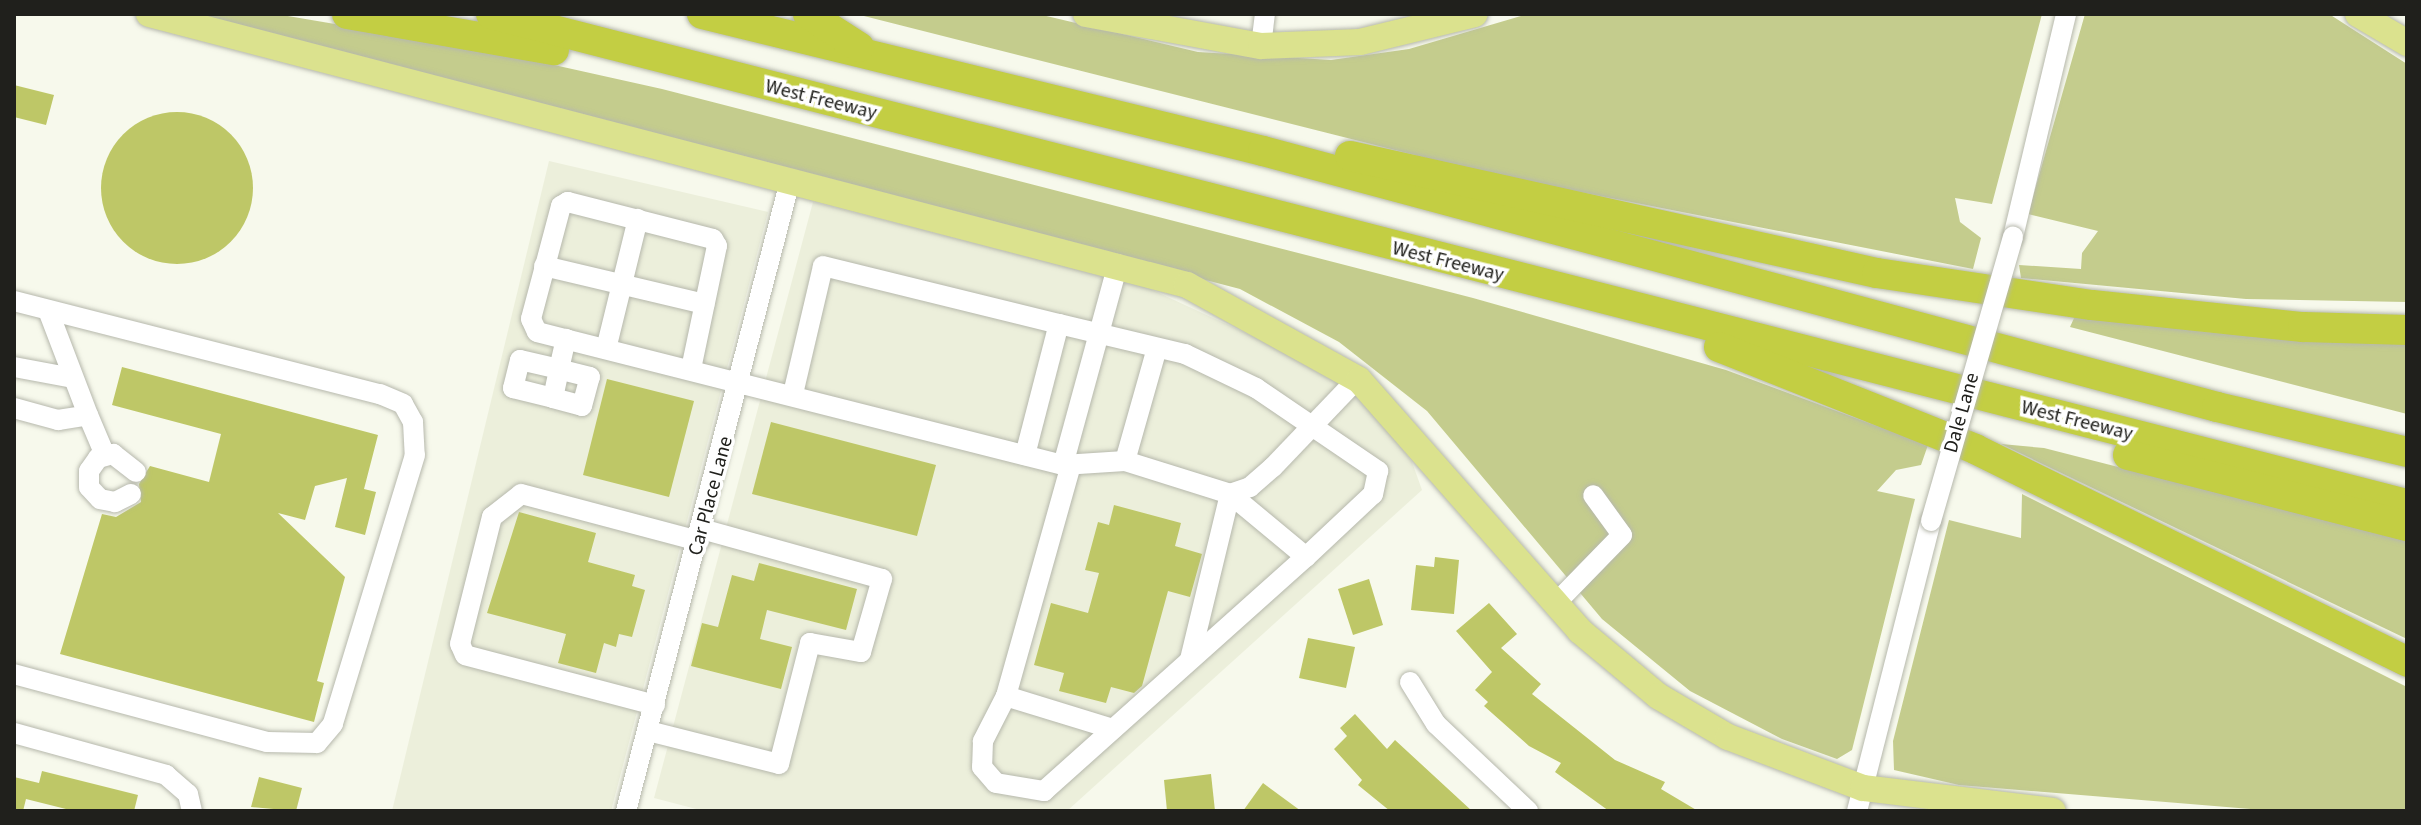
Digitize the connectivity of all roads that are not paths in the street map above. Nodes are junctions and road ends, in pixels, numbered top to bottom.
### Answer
1 (149, 14) edge
2 (347, 14) edge
3 (491, 14) edge
4 (702, 14) edge
5 (808, 14) edge
6 (1086, 14) edge
7 (1265, 14) edge
8 (1475, 14) edge
9 (2066, 14) edge
10 (2369, 17) edge
11 (2407, 43) edge
12 (1261, 46) junction
13 (641, 53) junction
14 (878, 59) junction
15 (1263, 151) junction
16 (790, 181) junction
17 (638, 219) junction
18 (1118, 264) junction
19 (544, 266) junction
20 (621, 284) junction
21 (14, 301) edge
22 (705, 304) junction
23 (48, 310) junction
24 (1653, 314) junction
25 (1059, 324) junction
26 (2407, 330) edge
27 (1100, 335) junction
28 (566, 339) junction
29 (1157, 348) junction
30 (606, 349) junction
31 (14, 367) edge
32 (559, 369) junction
33 (691, 369) junction
34 (73, 378) junction
35 (1357, 379) junction
36 (1913, 380) junction
37 (741, 382) junction
38 (793, 394) junction
39 (553, 398) junction
40 (14, 408) edge
41 (88, 415) junction
42 (1314, 428) junction
43 (2407, 452) edge
44 (105, 455) junction
45 (1025, 455) junction
46 (1125, 461) junction
47 (1067, 464) junction
48 (136, 472) dead end
49 (131, 494) dead end
50 (1230, 494) junction
51 (1593, 495) dead end
52 (2407, 504) edge
53 (2407, 526) edge
54 (700, 535) junction
55 (1306, 557) junction
56 (1555, 604) junction
57 (1190, 659) junction
58 (2407, 662) edge
59 (14, 674) edge
60 (1410, 682) dead end
61 (1006, 696) junction
62 (655, 705) junction
63 (1113, 729) junction
64 (648, 731) junction
65 (14, 733) edge
66 (1860, 800) edge
67 (192, 811) edge
68 (626, 811) edge
69 (1528, 811) edge
70 (2053, 811) edge

1 - 16 main road
2 - 13 highway
3 - 13 highway, West Freeway
4 - 14 highway
5 - 14 highway
6 - 12 main road
7 - 12 street
8 - 12 main road
9 - 66 street, Dale Lane, bridge
10 - 11 main road
13 - 24 highway, West Freeway
14 - 15 highway
15 - 26 highway
15 - 43 highway
16 - 18 main road
16 - 37 street, Car Place Lane
17 - 19 street
17 - 20 street
17 - 22 street
18 - 27 street
18 - 35 main road
19 - 20 street
19 - 28 street
20 - 22 street
20 - 30 street
21 - 23 street
22 - 33 street
23 - 34 street
23 - 59 street
24 - 36 highway, West Freeway
24 - 58 highway
25 - 27 street
25 - 38 street
25 - 45 street
27 - 29 street
27 - 47 street
28 - 30 street
28 - 32 street
29 - 42 street
29 - 46 street
30 - 33 street
31 - 34 street
32 - 39 street
32 - 39 street
32 - 39 street
33 - 37 street
34 - 41 street
35 - 42 street
35 - 56 main road
36 - 52 highway, West Freeway
36 - 53 highway
37 - 38 street
37 - 54 street, Car Place Lane
38 - 45 street
40 - 41 street
41 - 44 street
42 - 50 street
42 - 55 street
44 - 48 street
44 - 49 street
45 - 47 street
46 - 47 street
46 - 50 street
47 - 61 street
50 - 55 street
50 - 57 street
51 - 56 street
54 - 62 street, Car Place Lane
54 - 62 street
54 - 64 street
55 - 57 street
56 - 66 main road
57 - 63 street
60 - 69 street
61 - 63 street
61 - 63 street
62 - 64 street, Car Place Lane
64 - 68 street, Car Place Lane
65 - 67 street
66 - 70 main road

